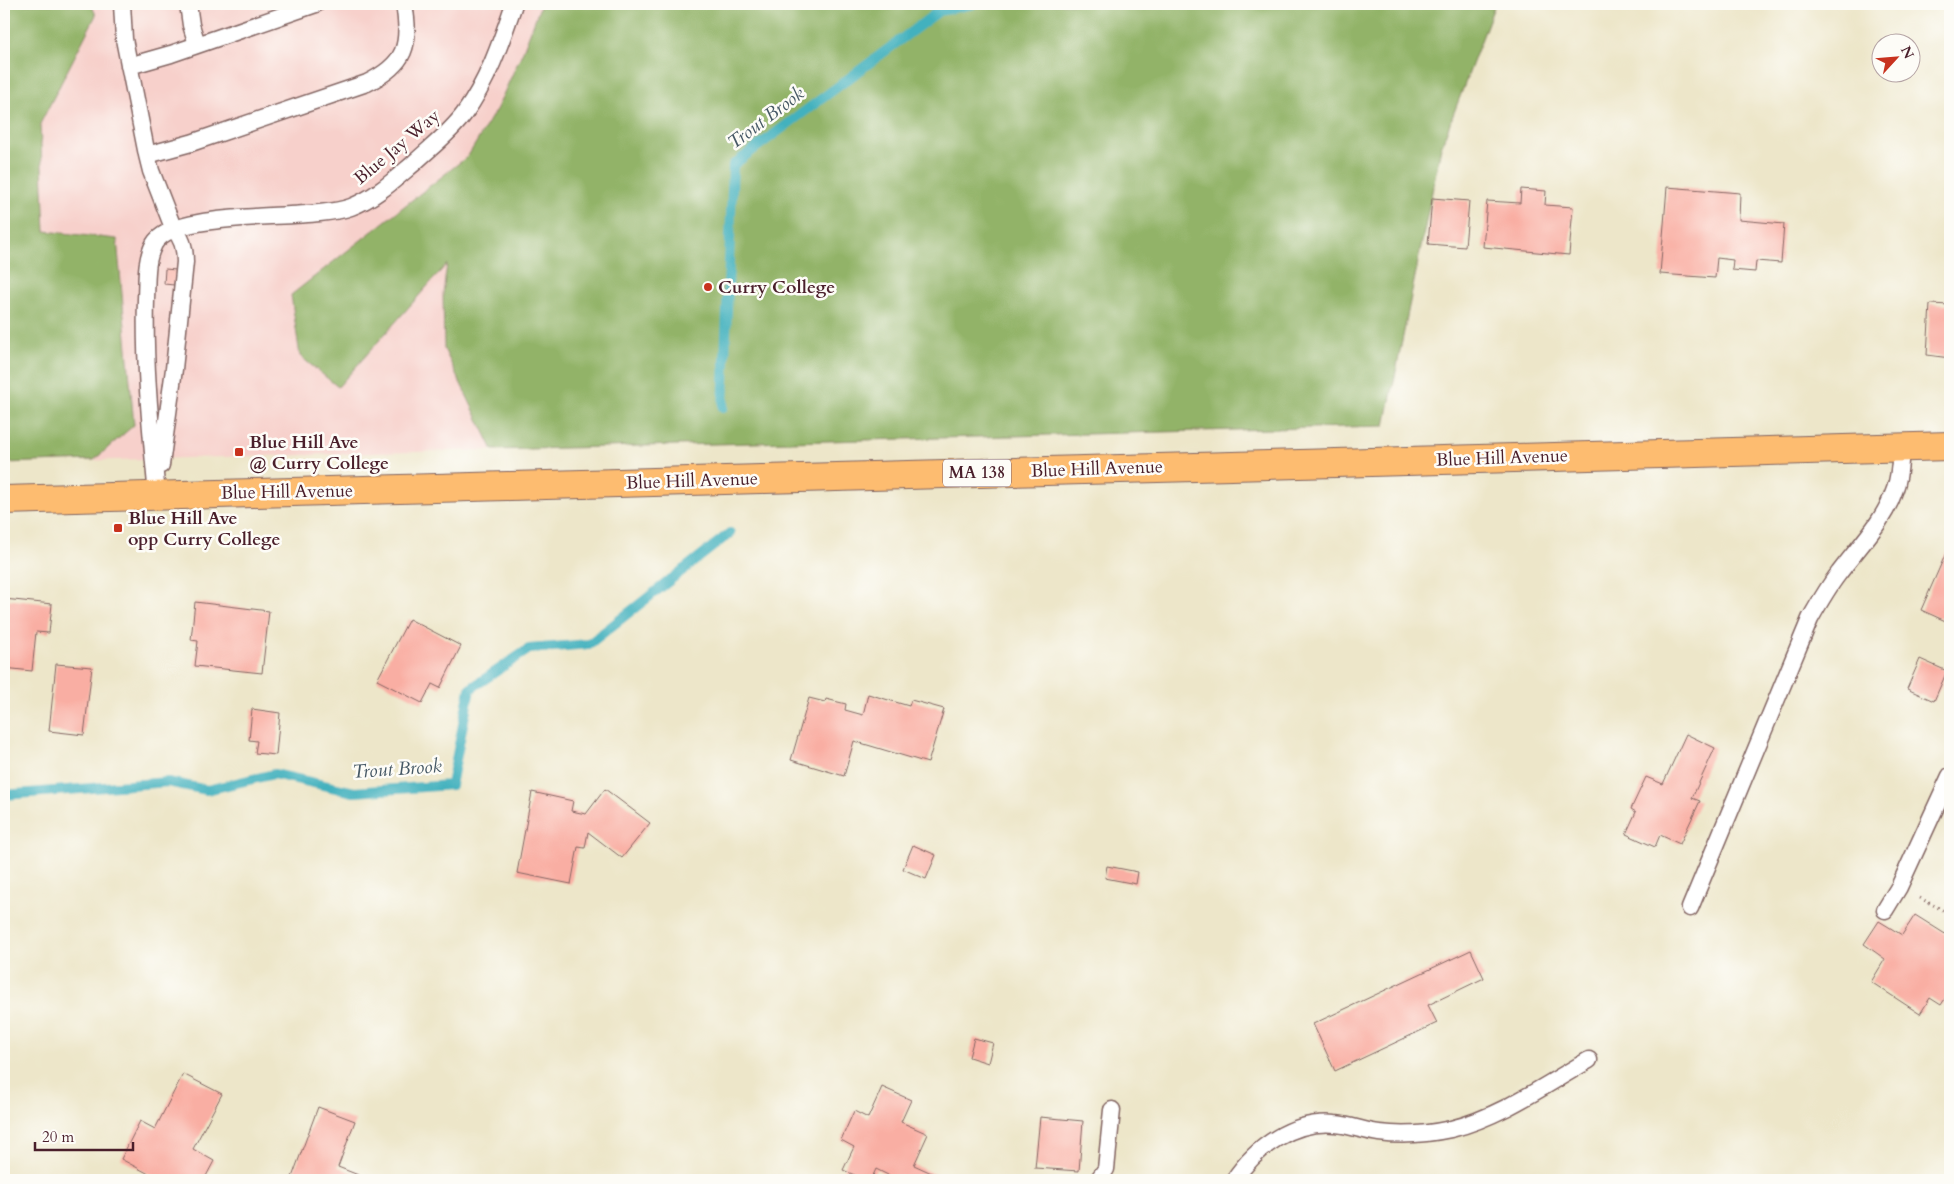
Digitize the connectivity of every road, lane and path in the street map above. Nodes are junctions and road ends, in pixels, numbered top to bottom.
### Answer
1 (122, 4) edge
2 (188, 4) edge
3 (316, 4) edge
4 (404, 4) edge
5 (514, 4) edge
6 (197, 44) junction
7 (129, 66) junction
8 (147, 155) junction
9 (174, 230) junction
10 (1950, 446) edge
11 (1901, 447) junction
12 (157, 496) junction
13 (4, 500) edge
14 (1950, 776) edge
15 (1899, 887) junction
16 (1690, 908) dead end
17 (1885, 910) dead end
18 (1950, 914) edge
19 (1589, 1060) dead end
20 (1112, 1110) dead end
21 (1098, 1180) edge
22 (1234, 1180) edge

1 - 7 lane
2 - 6 lane
3 - 6 lane
4 - 8 lane
5 - 9 lane, Blue Jay Way
6 - 7 lane
7 - 8 lane
8 - 9 lane
9 - 12 lane
9 - 12 lane, Blue Jay Way
10 - 11 highway, Blue Hill Avenue / MA 138
11 - 12 highway, Blue Hill Avenue / MA 138
11 - 16 lane
12 - 13 highway, Blue Hill Avenue / MA 138
14 - 15 lane
15 - 17 lane
15 - 18 path
19 - 22 lane
20 - 21 lane

